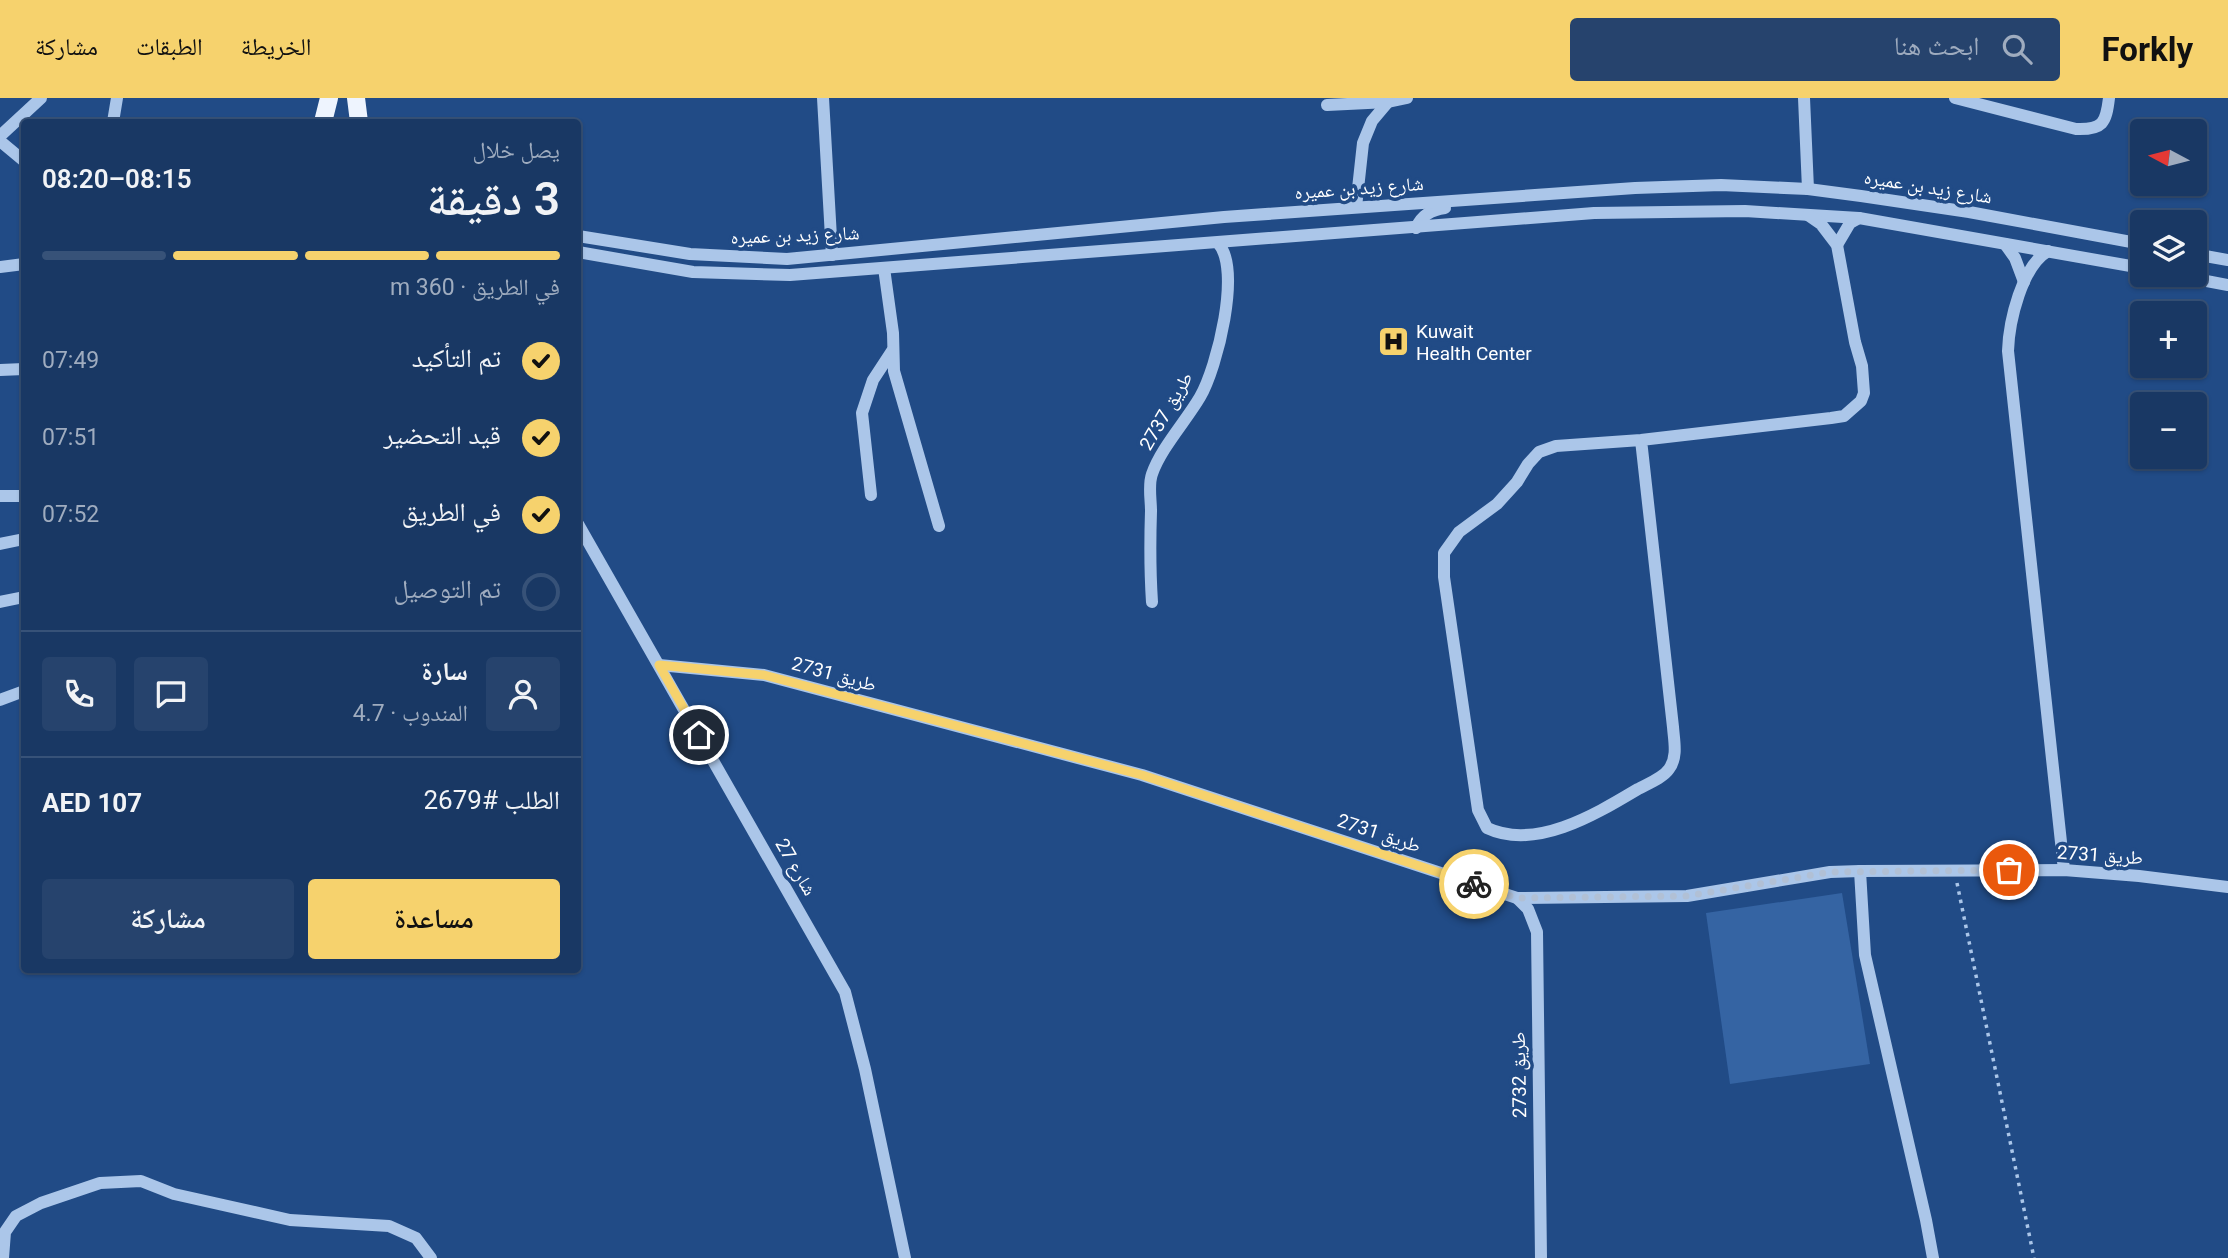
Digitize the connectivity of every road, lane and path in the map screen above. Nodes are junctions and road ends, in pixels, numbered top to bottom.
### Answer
1 (41, 98) edge
2 (117, 98) edge
3 (329, 98) edge
4 (356, 98) edge
5 (823, 98) edge
6 (1407, 98) edge
7 (1804, 98) edge
8 (1955, 98) edge
9 (2109, 98) edge
10 (1388, 102) junction
11 (1327, 105) dead end
12 (114, 119) edge
13 (324, 119) edge
14 (359, 119) edge
15 (0, 139) edge
16 (21, 158) edge
17 (1808, 189) junction
18 (1488, 199) junction
19 (1356, 207) junction
20 (1807, 214) junction
21 (1224, 217) junction
22 (1859, 218) junction
23 (1416, 228) junction
24 (581, 236) edge
25 (1239, 241) junction
26 (2130, 242) edge
27 (1218, 243) junction
28 (2005, 243) junction
29 (1837, 245) junction
30 (2048, 251) junction
31 (581, 253) edge
32 (832, 256) junction
33 (2207, 256) edge
34 (2228, 260) edge
35 (21, 264) edge
36 (2130, 266) edge
37 (0, 267) edge
38 (884, 268) junction
39 (2207, 281) edge
40 (2024, 282) junction
41 (2228, 285) edge
42 (892, 351) junction
43 (21, 369) edge
44 (0, 370) edge
45 (1641, 440) junction
46 (871, 495) dead end
47 (0, 496) edge
48 (21, 496) edge
49 (939, 526) dead end
50 (581, 529) edge
51 (21, 540) edge
52 (0, 544) edge
53 (21, 598) edge
54 (0, 602) edge
55 (1152, 602) dead end
56 (659, 665) junction
57 (21, 692) edge
58 (0, 700) edge
59 (1955, 870) junction
60 (2064, 870) junction
61 (1860, 871) junction
62 (2228, 887) edge
63 (1517, 898) junction
64 (3, 1258) edge
65 (431, 1258) edge
66 (905, 1258) edge
67 (1541, 1258) edge
68 (1933, 1258) edge
69 (2034, 1258) edge

1 - 15 street
2 - 12 street
3 - 13 main road
4 - 14 main road
5 - 32 street
6 - 10 street
7 - 17 street
8 - 9 street
10 - 11 street
10 - 19 street
15 - 16 street
17 - 18 street, شارع زيد بن عميره
17 - 26 street, شارع زيد بن عميره
18 - 19 street, شارع زيد بن عميره
18 - 23 street
19 - 21 street, شارع زيد بن عميره
20 - 22 street, شارع زيد بن عميره
20 - 23 street, شارع زيد بن عميره
20 - 29 street
21 - 25 street
21 - 32 street, شارع زيد بن عميره
22 - 28 street, شارع زيد بن عميره
22 - 29 street
23 - 25 street, شارع زيد بن عميره
24 - 32 street, شارع زيد بن عميره
25 - 27 street, شارع زيد بن عميره
27 - 38 street, شارع زيد بن عميره
27 - 55 street, طريق 2737
28 - 30 street, شارع زيد بن عميره
28 - 40 street
29 - 45 street
30 - 36 street, شارع زيد بن عميره
30 - 40 street
31 - 38 street, شارع زيد بن عميره
33 - 34 street
35 - 37 street
38 - 42 street
39 - 41 street
40 - 60 street
42 - 46 street
42 - 49 street
43 - 44 street
45 - 45 street
47 - 48 street
50 - 56 street, شارع 27
51 - 52 street
53 - 54 street
56 - 63 street, طريق 2731
56 - 66 street, شارع 27
57 - 58 street
59 - 60 street, طريق 2731
59 - 61 street, طريق 2731
59 - 69 path
60 - 62 street, طريق 2731
61 - 63 street, طريق 2731
61 - 68 street
63 - 67 street, طريق 2732
64 - 65 street

